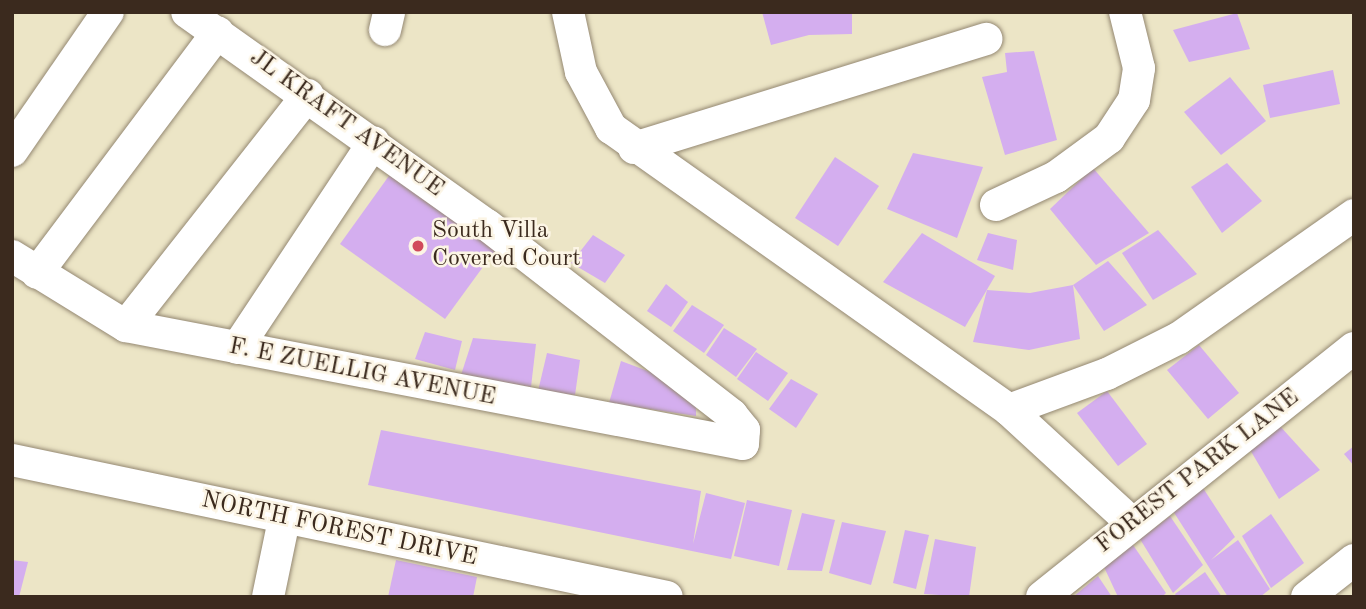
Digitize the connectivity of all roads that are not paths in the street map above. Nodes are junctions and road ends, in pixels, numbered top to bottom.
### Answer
1 (108, 12) edge
2 (187, 12) edge
3 (568, 12) edge
4 (1125, 12) edge
5 (218, 32) junction
6 (987, 39) dead end
7 (308, 95) junction
8 (374, 142) junction
9 (634, 148) junction
10 (12, 151) edge
11 (996, 205) dead end
12 (1354, 215) edge
13 (25, 265) edge
14 (126, 326) junction
15 (237, 348) junction
16 (1354, 348) edge
17 (1009, 410) junction
18 (730, 446) joint
19 (12, 460) edge
20 (284, 520) junction
21 (1132, 523) junction
22 (1354, 560) edge
23 (268, 597) edge
24 (667, 597) edge
25 (1042, 597) edge
26 (1307, 597) edge

1 - 10 street
2 - 5 street, JL KRAFT AVENUE
3 - 9 street
4 - 11 street
5 - 7 street, JL KRAFT AVENUE
5 - 13 street
6 - 9 street
7 - 8 street, JL KRAFT AVENUE
7 - 14 street
8 - 15 street
8 - 18 street, JL KRAFT AVENUE
9 - 17 street
12 - 17 street
13 - 14 street, F. E ZUELLIG AVENUE
14 - 15 street, F. E ZUELLIG AVENUE
15 - 18 street, F. E ZUELLIG AVENUE
16 - 21 street, FOREST PARK LANE
17 - 21 street
19 - 20 street, NORTH FOREST DRIVE
20 - 23 street
20 - 24 street, NORTH FOREST DRIVE
21 - 25 street, FOREST PARK LANE
22 - 26 street

